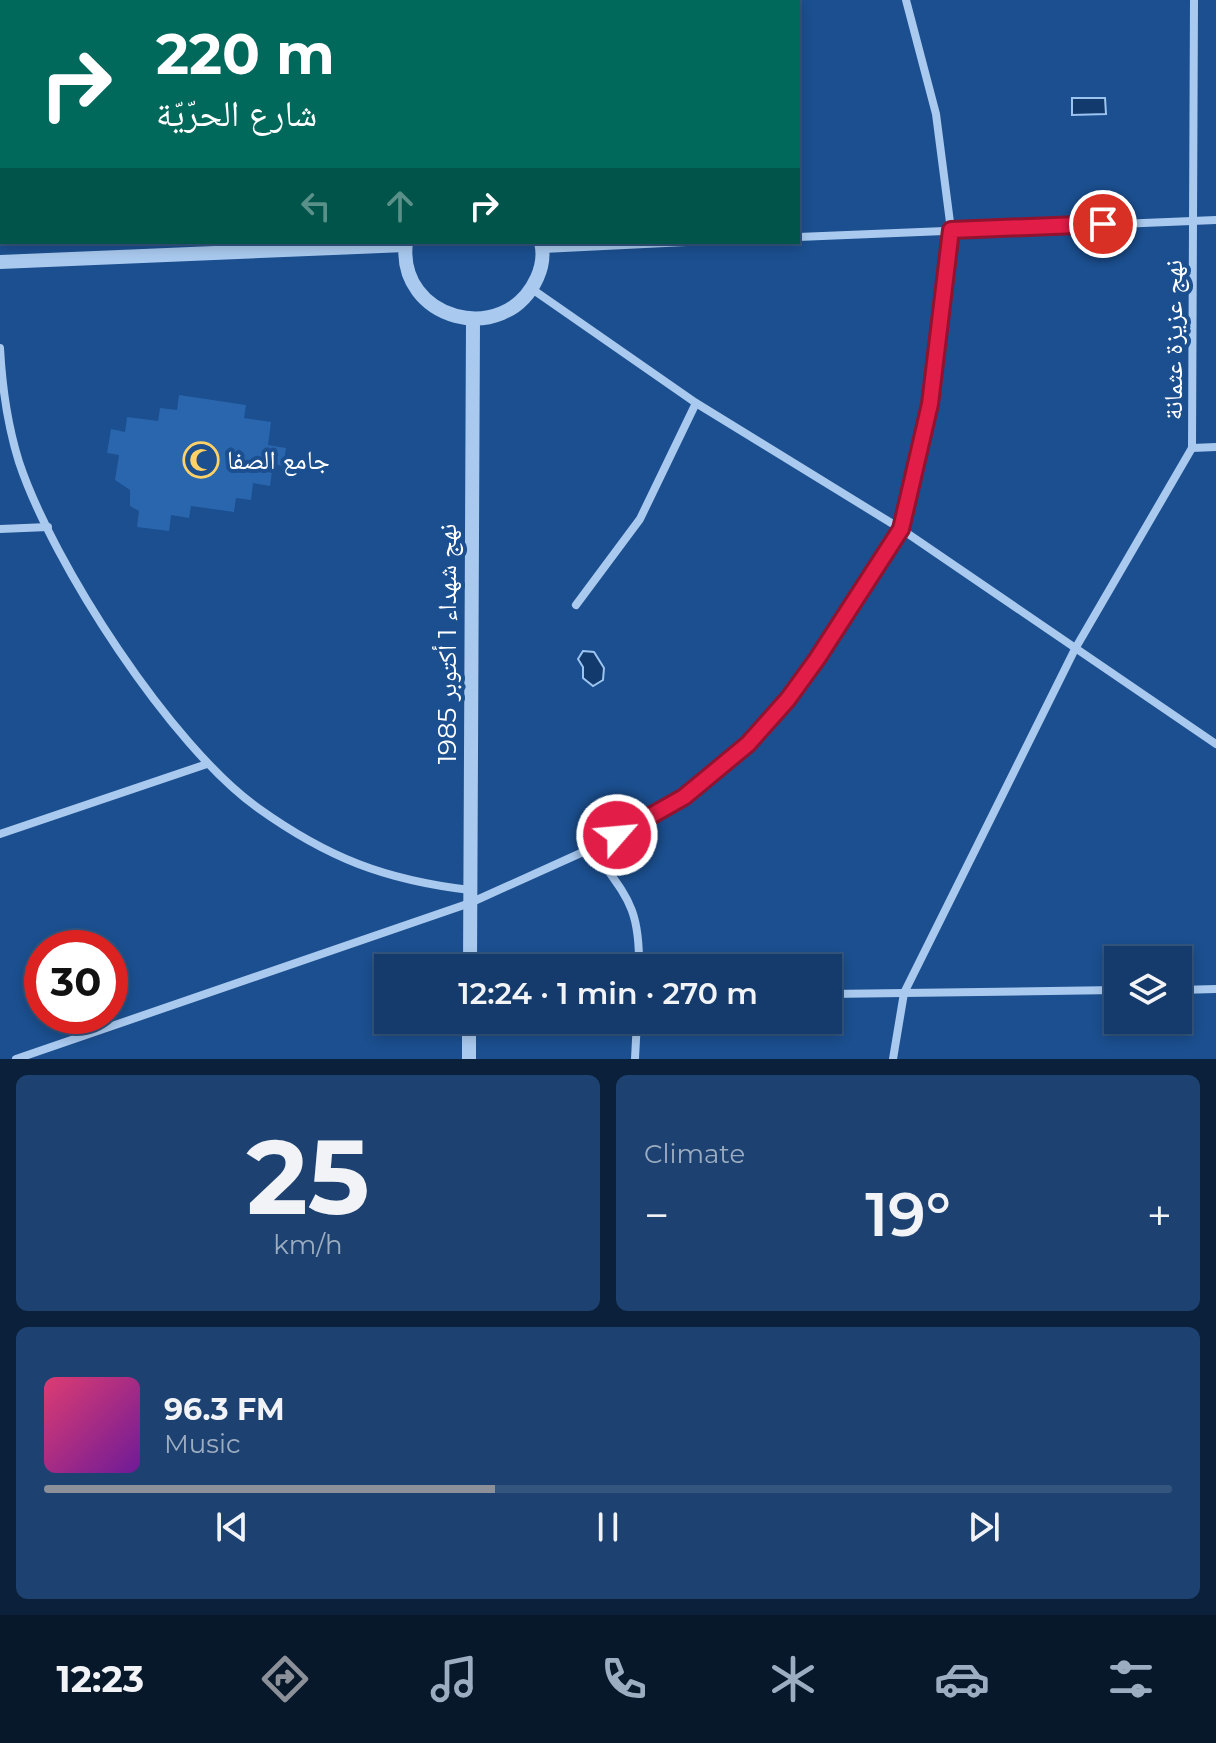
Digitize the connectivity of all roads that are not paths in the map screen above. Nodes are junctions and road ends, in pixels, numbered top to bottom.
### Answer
1 (906, 0) edge
2 (1194, 0) edge
3 (1216, 220) edge
4 (1193, 221) junction
5 (951, 230) junction
6 (800, 237) edge
7 (405, 244) edge
8 (590, 244) edge
9 (542, 245) edge
10 (0, 262) edge
11 (532, 289) junction
12 (473, 321) junction
13 (0, 348) edge
14 (696, 403) junction
15 (1216, 447) edge
16 (1192, 448) junction
17 (48, 527) junction
18 (0, 529) edge
19 (901, 529) junction
20 (576, 605) dead end
21 (1075, 649) junction
22 (1216, 744) edge
23 (207, 764) junction
24 (0, 834) edge
25 (592, 848) junction
26 (470, 896) junction
27 (470, 954) edge
28 (638, 954) edge
29 (1216, 989) edge
30 (1104, 990) edge
31 (1192, 990) edge
32 (904, 993) junction
33 (842, 994) edge
34 (469, 1034) edge
35 (636, 1034) edge
36 (20, 1058) edge
37 (469, 1059) edge
38 (635, 1059) edge
39 (893, 1059) edge

1 - 5 street
2 - 4 street, نهج عزيزة عثمانة
3 - 4 street
4 - 5 street
4 - 16 street, نهج عزيزة عثمانة
5 - 6 street
5 - 19 street
7 - 10 street
7 - 12 street
8 - 9 street
9 - 11 street
11 - 12 street
11 - 14 street
12 - 26 street, نهج شهداء 1 أكتوبر 1985
13 - 17 street
14 - 19 street
14 - 20 street
15 - 16 street
16 - 21 street, نهج عزيزة عثمانة
17 - 18 street
17 - 23 street
19 - 21 street
19 - 25 street
21 - 22 street
21 - 32 street, نهج عزيزة عثمانة
23 - 24 street
23 - 26 street
25 - 26 street
25 - 28 street
26 - 27 street, نهج شهداء 1 أكتوبر 1985
26 - 36 street
29 - 31 street
30 - 32 street
32 - 33 street
32 - 39 street, نهج عزيزة عثمانة
34 - 37 street
35 - 38 street

